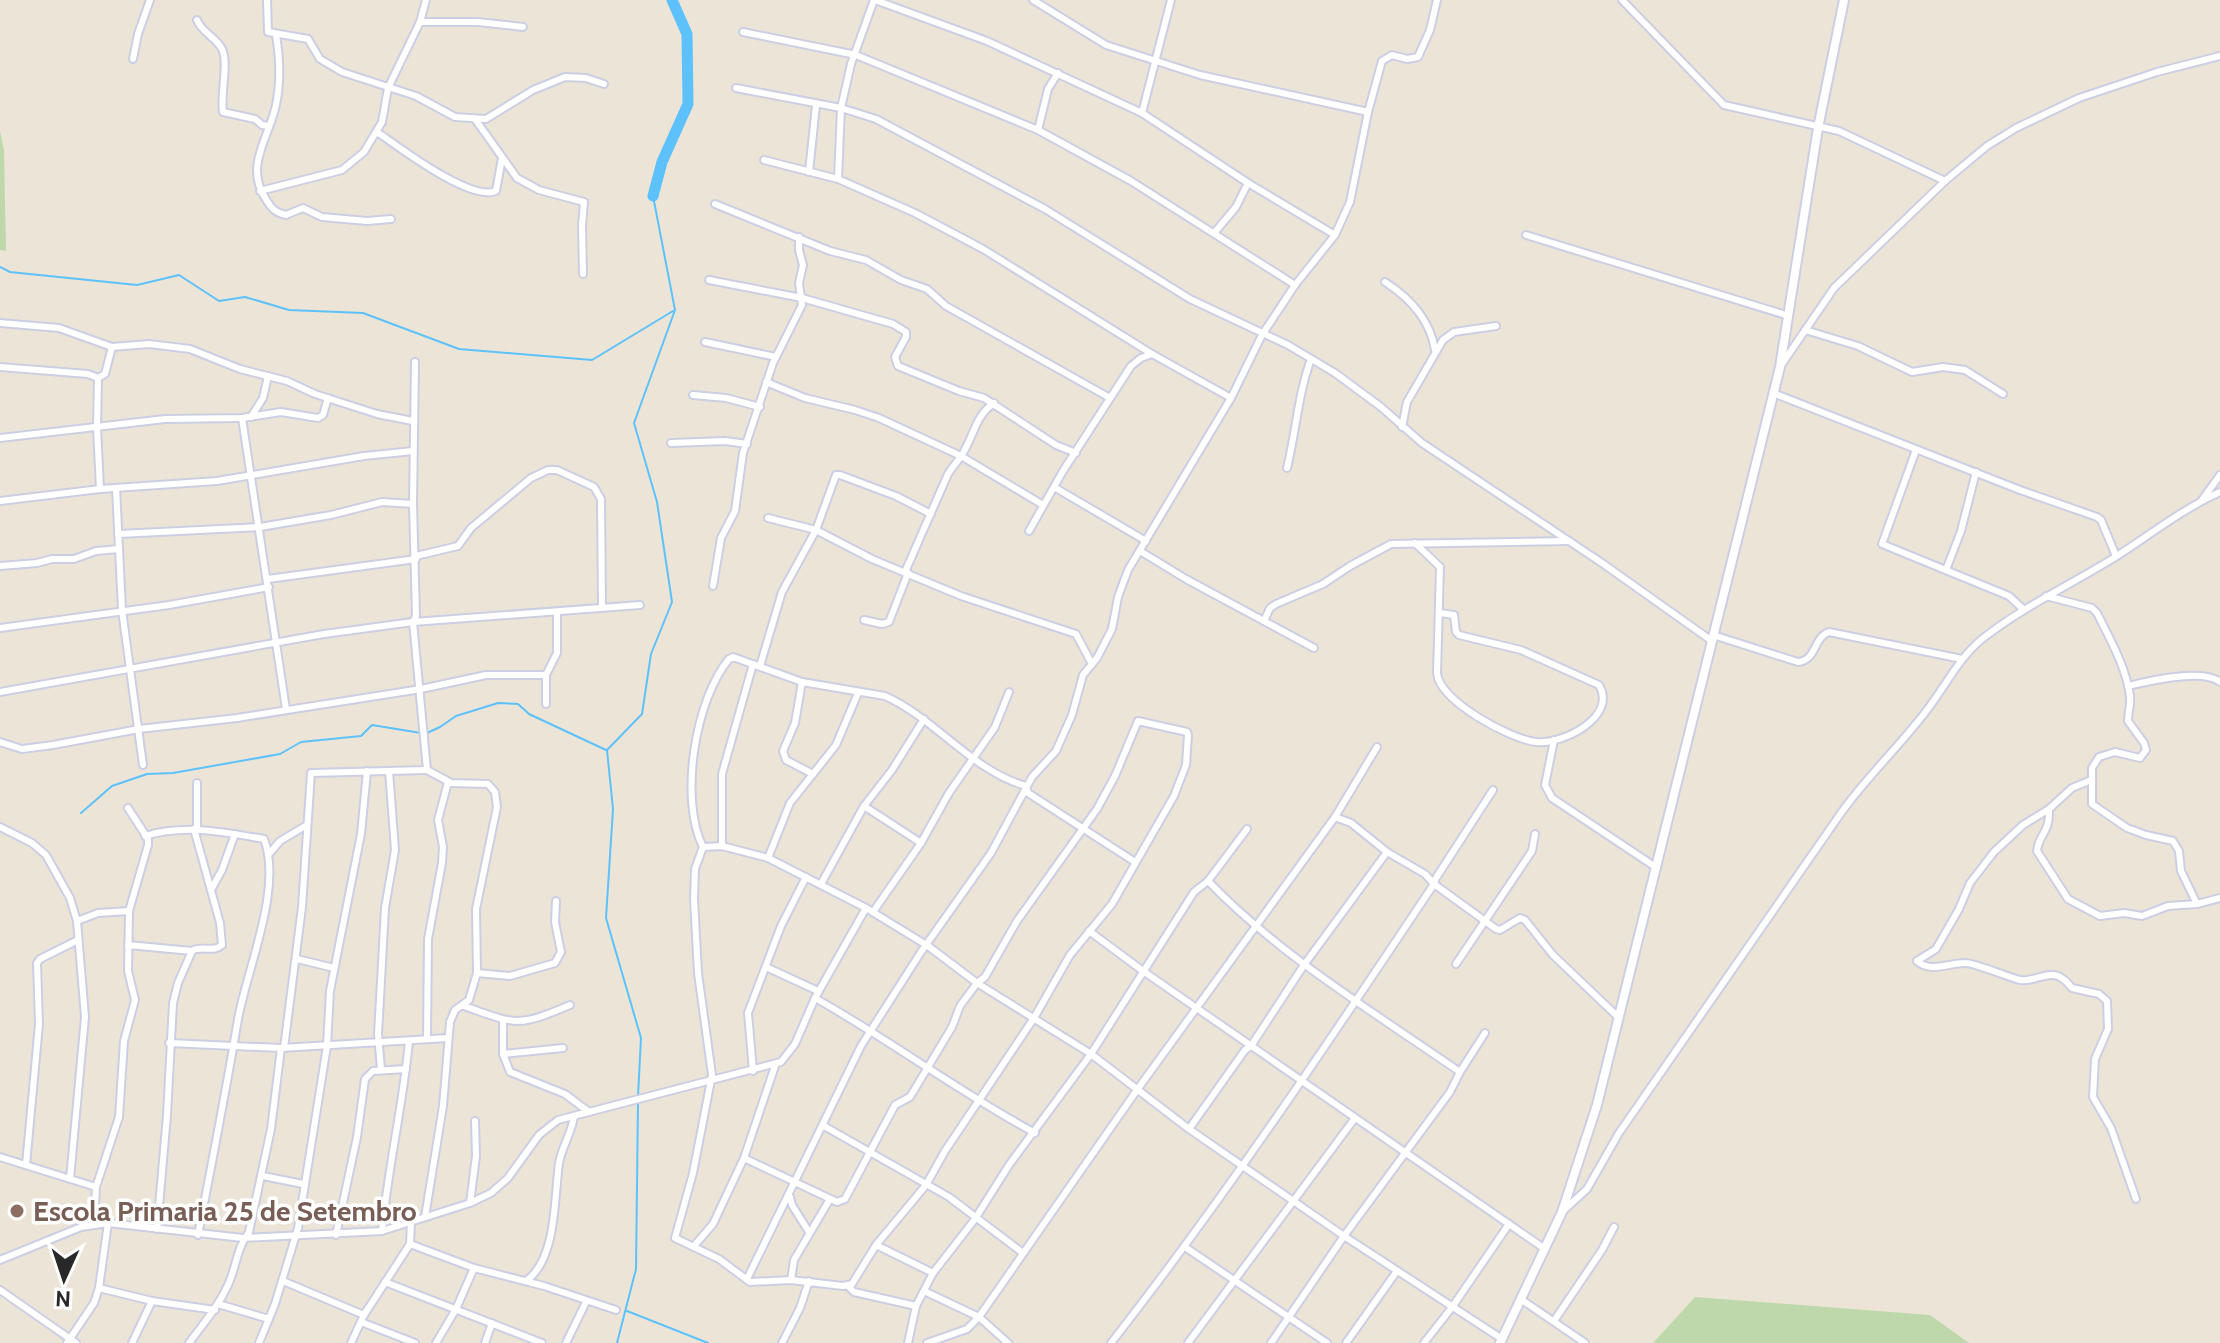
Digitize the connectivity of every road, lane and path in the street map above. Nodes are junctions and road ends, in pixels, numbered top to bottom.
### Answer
1 (150, 0) edge
2 (267, 0) edge
3 (426, 0) edge
4 (874, 0) edge
5 (1033, 0) edge
6 (1170, 0) edge
7 (1437, 0) edge
8 (1622, 0) edge
9 (1844, 0) edge
10 (197, 20) dead end
11 (420, 22) junction
12 (523, 27) dead end
13 (743, 32) dead end
14 (276, 35) junction
15 (856, 55) junction
16 (2220, 56) edge
17 (133, 59) dead end
18 (1157, 60) junction
19 (1058, 73) junction
20 (604, 84) dead end
21 (388, 88) junction
22 (736, 88) dead end
23 (816, 105) junction
24 (841, 108) junction
25 (1368, 112) junction
26 (1142, 113) junction
27 (475, 119) junction
28 (269, 126) junction
29 (1818, 128) junction
30 (1038, 130) junction
31 (377, 132) junction
32 (502, 158) junction
33 (764, 160) dead end
34 (809, 172) junction
35 (838, 179) junction
36 (1945, 181) junction
37 (1248, 183) junction
38 (260, 191) junction
39 (715, 204) dead end
40 (391, 219) dead end
41 (1215, 232) junction
42 (1335, 235) junction
43 (1526, 235) dead end
44 (799, 237) junction
45 (583, 274) dead end
46 (709, 280) dead end
47 (1385, 282) dead end
48 (1295, 285) junction
49 (802, 298) junction
50 (1786, 315) junction
51 (0, 323) edge
52 (1496, 326) dead end
53 (1805, 330) junction
54 (1262, 335) junction
55 (705, 342) dead end
56 (112, 347) junction
57 (1435, 350) junction
58 (1152, 354) junction
59 (776, 357) junction
60 (1311, 359) junction
61 (415, 362) dead end
62 (0, 367) edge
63 (1780, 367) junction
64 (268, 376) junction
65 (98, 378) junction
66 (766, 382) junction
67 (1773, 393) junction
68 (2003, 394) dead end
69 (693, 395) dead end
70 (328, 398) junction
71 (1110, 398) junction
72 (1231, 398) junction
73 (994, 403) junction
74 (760, 407) junction
75 (251, 417) junction
76 (242, 418) junction
77 (413, 421) junction
78 (97, 427) junction
79 (1402, 427) junction
80 (0, 438) edge
81 (671, 443) dead end
82 (747, 444) junction
83 (1916, 450) junction
84 (413, 451) junction
85 (1076, 453) junction
86 (961, 456) junction
87 (1287, 468) dead end
88 (1976, 472) junction
89 (253, 475) junction
90 (2220, 475) edge
91 (1054, 487) junction
92 (116, 488) junction
93 (100, 489) junction
94 (2220, 492) edge
95 (2202, 500) junction
96 (0, 501) edge
97 (413, 504) junction
98 (1043, 505) junction
99 (931, 514) junction
100 (768, 518) dead end
101 (260, 527) junction
102 (816, 530) junction
103 (1029, 531) dead end
104 (118, 534) junction
105 (1146, 541) junction
106 (1569, 541) junction
107 (1415, 543) junction
108 (119, 549) junction
109 (1140, 551) junction
110 (2116, 556) junction
111 (416, 558) junction
112 (0, 566) edge
113 (1946, 570) junction
114 (907, 573) junction
115 (269, 583) junction
116 (713, 586) dead end
117 (2046, 596) junction
118 (640, 605) dead end
119 (602, 607) junction
120 (122, 610) junction
121 (2024, 610) junction
122 (557, 612) junction
123 (1440, 613) junction
124 (864, 620) dead end
125 (1264, 621) junction
126 (413, 622) junction
127 (0, 628) edge
128 (1713, 638) junction
129 (277, 644) junction
130 (1314, 648) dead end
131 (1962, 659) junction
132 (1092, 664) junction
133 (756, 665) junction
134 (132, 670) junction
135 (546, 675) junction
136 (802, 682) junction
137 (2220, 682) edge
138 (2128, 686) junction
139 (421, 689) junction
140 (0, 692) edge
141 (1009, 692) dead end
142 (858, 693) junction
143 (546, 704) dead end
144 (286, 709) junction
145 (924, 719) junction
146 (139, 729) junction
147 (1554, 740) junction
148 (0, 742) edge
149 (1377, 747) dead end
150 (974, 758) junction
151 (143, 765) dead end
152 (427, 770) junction
153 (367, 771) junction
154 (389, 771) junction
155 (813, 774) junction
156 (2091, 780) junction
157 (448, 782) junction
158 (197, 783) dead end
159 (1026, 786) junction
160 (1493, 790) dead end
161 (864, 806) junction
162 (128, 808) dead end
163 (2049, 809) junction
164 (1335, 817) junction
165 (307, 825) junction
166 (0, 827) edge
167 (1083, 828) junction
168 (196, 829) junction
169 (1247, 829) dead end
170 (9, 831) junction
171 (235, 834) junction
172 (1535, 834) dead end
173 (145, 836) junction
174 (0, 838) edge
175 (921, 843) junction
176 (722, 846) junction
177 (703, 847) junction
178 (1387, 852) junction
179 (268, 855) junction
180 (768, 858) junction
181 (1135, 862) junction
182 (1657, 868) junction
183 (806, 877) junction
184 (1208, 881) junction
185 (821, 884) junction
186 (1434, 884) junction
187 (212, 888) junction
188 (2220, 898) edge
189 (556, 901) dead end
190 (2197, 904) junction
191 (870, 910) junction
192 (129, 911) junction
193 (1484, 919) junction
194 (77, 921) junction
195 (1256, 925) junction
196 (1089, 931) junction
197 (78, 940) junction
198 (128, 945) junction
199 (928, 946) junction
200 (192, 951) junction
201 (297, 959) junction
202 (1456, 964) dead end
203 (1304, 965) junction
204 (766, 967) junction
205 (334, 968) junction
206 (1143, 971) junction
207 (477, 973) junction
208 (977, 983) junction
209 (816, 994) junction
210 (1357, 999) junction
211 (570, 1005) dead end
212 (464, 1006) junction
213 (1197, 1008) junction
214 (1618, 1017) junction
215 (1034, 1018) junction
216 (503, 1020) junction
217 (873, 1031) junction
218 (1485, 1033) dead end
219 (448, 1038) junction
220 (427, 1039) junction
221 (409, 1041) junction
222 (379, 1042) junction
223 (169, 1043) junction
224 (235, 1046) junction
225 (327, 1046) junction
226 (1251, 1046) junction
227 (283, 1048) junction
228 (563, 1048) dead end
229 (503, 1054) junction
230 (1091, 1054) junction
231 (775, 1066) junction
232 (927, 1066) junction
233 (381, 1069) junction
234 (406, 1069) junction
235 (753, 1071) junction
236 (1460, 1072) junction
237 (1303, 1080) junction
238 (710, 1082) junction
239 (1137, 1090) junction
240 (980, 1102) junction
241 (589, 1112) junction
242 (574, 1116) junction
243 (1355, 1118) junction
244 (475, 1121) dead end
245 (824, 1126) junction
246 (1189, 1129) junction
247 (1035, 1133) junction
248 (872, 1152) junction
249 (1406, 1153) junction
250 (0, 1157) edge
251 (744, 1158) junction
252 (1242, 1164) junction
253 (26, 1165) junction
254 (263, 1176) junction
255 (70, 1179) junction
256 (796, 1181) junction
257 (303, 1184) junction
258 (926, 1185) junction
259 (96, 1187) junction
260 (790, 1194) junction
261 (830, 1199) junction
262 (2136, 1199) dead end
263 (1295, 1201) junction
264 (470, 1203) junction
265 (1562, 1212) junction
266 (425, 1217) junction
267 (975, 1219) junction
268 (411, 1222) junction
269 (108, 1223) junction
270 (94, 1224) junction
271 (1509, 1224) junction
272 (1614, 1227) dead end
273 (157, 1229) junction
274 (382, 1231) junction
275 (809, 1232) junction
276 (198, 1235) junction
277 (336, 1235) junction
278 (1344, 1236) junction
279 (295, 1237) junction
280 (243, 1238) junction
281 (410, 1244) junction
282 (876, 1245) junction
283 (694, 1246) junction
284 (1185, 1247) junction
285 (1545, 1249) junction
286 (1023, 1253) junction
287 (0, 1260) edge
288 (474, 1268) junction
289 (1397, 1271) junction
290 (933, 1273) junction
291 (747, 1279) junction
292 (791, 1280) junction
293 (283, 1281) junction
294 (526, 1281) junction
295 (809, 1281) junction
296 (1236, 1281) junction
297 (385, 1282) junction
298 (848, 1286) junction
299 (99, 1288) junction
300 (0, 1290) edge
301 (924, 1291) junction
302 (1522, 1300) junction
303 (152, 1301) junction
304 (586, 1302) junction
305 (916, 1306) junction
306 (1453, 1306) junction
307 (217, 1307) junction
308 (456, 1309) junction
309 (616, 1310) dead end
310 (979, 1317) junction
311 (1288, 1318) junction
312 (269, 1319) junction
313 (362, 1319) junction
314 (1554, 1321) junction
315 (492, 1323) junction
316 (1501, 1341) edge
317 (71, 1342) edge
318 (132, 1343) edge
319 (189, 1343) edge
320 (259, 1343) edge
321 (351, 1343) edge
322 (415, 1343) edge
323 (436, 1343) edge
324 (485, 1343) edge
325 (542, 1343) edge
326 (566, 1343) edge
327 (782, 1343) edge
328 (908, 1343) edge
329 (927, 1343) edge
330 (1008, 1343) edge
331 (1111, 1343) edge
332 (1188, 1343) edge
333 (1271, 1343) edge
334 (1327, 1343) edge
335 (1346, 1343) edge
336 (1424, 1343) edge
337 (1585, 1343) edge

1 - 17 street
2 - 14 street
3 - 11 street
4 - 15 street
4 - 19 street
5 - 18 street
6 - 18 street
7 - 25 street
8 - 29 street
9 - 29 street
10 - 28 street
11 - 12 street
11 - 21 street
13 - 15 street
14 - 21 street
14 - 28 street
15 - 24 street
15 - 30 street
16 - 36 street
18 - 25 street
18 - 26 street
19 - 26 street
19 - 30 street
20 - 27 street
21 - 27 street
21 - 31 street
22 - 23 street
23 - 24 street
23 - 34 street
24 - 35 street
24 - 54 street
25 - 42 street
26 - 37 street
27 - 32 street
28 - 38 street
29 - 36 street
29 - 50 street
30 - 41 street
31 - 32 street
31 - 38 street
32 - 45 street
33 - 34 street
34 - 35 street
35 - 58 street
36 - 53 street
37 - 41 street
37 - 42 street
38 - 40 street
39 - 44 street
41 - 48 street
42 - 48 street
43 - 50 street
44 - 49 street
44 - 71 street
46 - 49 street
47 - 57 street
48 - 54 street
49 - 59 street
49 - 73 street
50 - 63 street
51 - 56 street
52 - 57 street
53 - 63 street
53 - 68 street
54 - 60 street
54 - 72 street
55 - 59 street
56 - 64 street
56 - 65 street
57 - 79 street
58 - 71 street
58 - 72 street
59 - 66 street
60 - 79 street
60 - 87 street
61 - 77 street
62 - 65 street
63 - 67 street
64 - 70 street
64 - 75 street
65 - 78 street
66 - 74 street
66 - 86 street
67 - 83 street
67 - 128 street
69 - 74 street
70 - 75 street
70 - 77 street
71 - 85 street
72 - 105 street
73 - 85 street
73 - 86 street
74 - 82 street
75 - 76 street
76 - 78 street
76 - 89 street
77 - 84 street
78 - 80 street
78 - 93 street
79 - 106 street
81 - 82 street
82 - 116 street
83 - 88 street
83 - 113 street
84 - 89 street
84 - 97 street
85 - 91 street
86 - 98 street
86 - 99 street
88 - 110 street
88 - 113 street
89 - 92 street
89 - 101 street
90 - 95 street
91 - 98 street
91 - 105 street
92 - 93 street
92 - 104 street
93 - 96 street
94 - 95 street
95 - 110 street
97 - 101 street
97 - 111 street
98 - 103 street
99 - 102 street
99 - 114 street
100 - 102 street
101 - 104 street
101 - 115 street
102 - 114 street
102 - 133 street
104 - 108 street
105 - 109 street
106 - 107 street
106 - 128 street
107 - 123 street
107 - 125 street
108 - 112 street
108 - 120 street
109 - 125 street
109 - 132 street
110 - 117 street
111 - 115 street
111 - 119 street
111 - 126 street
113 - 121 street
114 - 124 street
114 - 132 street
115 - 120 street
115 - 129 street
117 - 121 street
117 - 138 street
118 - 119 street
119 - 122 street
120 - 127 street
120 - 134 street
121 - 131 street
122 - 126 street
122 - 135 street
123 - 147 street
123 - 147 street
125 - 130 street
126 - 129 street
126 - 139 street
128 - 131 street
128 - 182 street
129 - 134 street
129 - 144 street
131 - 265 street
132 - 159 street
133 - 136 street
133 - 176 street
133 - 177 street
134 - 140 street
134 - 146 street
135 - 139 street
135 - 143 street
136 - 142 street
136 - 155 street
137 - 138 street
138 - 156 street
139 - 144 street
139 - 152 street
141 - 150 street
142 - 145 street
142 - 155 street
144 - 146 street
145 - 150 street
145 - 161 street
146 - 148 street
146 - 151 street
147 - 182 street
149 - 164 street
150 - 159 street
150 - 175 street
152 - 154 street
152 - 157 street
153 - 154 street
153 - 165 street
153 - 205 street
154 - 222 street
155 - 180 street
156 - 163 street
156 - 190 street
157 - 207 street
157 - 220 street
158 - 168 street
159 - 167 street
159 - 199 street
160 - 186 street
161 - 175 street
161 - 185 street
162 - 173 street
163 - 190 street
163 - 262 street
164 - 178 street
164 - 195 street
165 - 179 street
165 - 201 street
166 - 170 street
167 - 181 street
167 - 181 street
167 - 208 street
168 - 171 street
168 - 173 street
168 - 187 street
169 - 184 street
170 - 174 street
170 - 194 street
171 - 179 street
171 - 187 street
172 - 193 street
173 - 192 street
175 - 191 street
176 - 177 street
176 - 180 street
177 - 238 street
178 - 186 street
178 - 203 street
179 - 224 street
180 - 183 street
181 - 196 street
182 - 214 street
183 - 185 street
183 - 204 street
184 - 195 street
184 - 206 street
185 - 191 street
186 - 193 street
186 - 210 street
187 - 200 street
188 - 190 street
189 - 207 street
191 - 199 street
191 - 209 street
192 - 194 street
192 - 198 street
193 - 202 street
193 - 214 street
194 - 197 street
195 - 203 street
195 - 213 street
196 - 206 street
196 - 215 street
197 - 253 street
197 - 255 street
198 - 200 street
198 - 259 street
199 - 208 street
199 - 217 street
200 - 223 street
201 - 205 street
201 - 227 street
203 - 210 street
203 - 226 street
204 - 209 street
204 - 235 street
205 - 225 street
206 - 213 street
206 - 230 street
207 - 212 street
208 - 215 street
208 - 232 street
209 - 217 street
209 - 231 street
210 - 236 street
210 - 237 street
211 - 216 street
212 - 216 street
212 - 219 street
213 - 226 street
213 - 239 street
214 - 265 street
215 - 230 street
215 - 240 street
216 - 229 street
217 - 232 street
217 - 245 street
218 - 236 street
219 - 220 street
219 - 266 street
220 - 221 street
221 - 222 street
221 - 234 street
222 - 225 street
222 - 233 street
223 - 224 street
223 - 273 street
224 - 227 street
224 - 276 street
225 - 227 street
225 - 257 street
226 - 237 street
226 - 246 street
227 - 254 street
228 - 229 street
229 - 241 street
230 - 239 street
230 - 247 street
231 - 235 street
231 - 251 street
232 - 240 street
232 - 248 street
233 - 234 street
233 - 277 street
234 - 274 street
235 - 238 street
236 - 249 street
237 - 243 street
237 - 252 street
238 - 241 street
238 - 283 street
239 - 246 street
239 - 286 street
240 - 247 street
240 - 258 street
241 - 242 street
242 - 264 street
242 - 294 street
243 - 249 street
243 - 263 street
244 - 264 street
245 - 248 street
245 - 256 street
246 - 252 street
247 - 267 street
248 - 258 street
248 - 261 street
249 - 271 street
249 - 278 street
250 - 253 street
251 - 256 street
251 - 283 street
252 - 263 street
252 - 284 street
253 - 255 street
254 - 257 street
254 - 280 street
255 - 259 street
256 - 260 street
256 - 261 street
257 - 279 street
258 - 267 street
258 - 282 street
259 - 270 street
260 - 275 street
260 - 291 street
261 - 275 street
263 - 278 street
263 - 296 street
264 - 266 street
265 - 285 street
266 - 268 street
267 - 286 street
267 - 290 street
268 - 274 street
268 - 281 street
269 - 270 street
269 - 273 street
269 - 299 street
270 - 287 street
271 - 285 street
271 - 306 street
272 - 314 street
273 - 276 street
274 - 277 street
275 - 292 street
276 - 280 street
277 - 279 street
278 - 289 street
278 - 311 street
279 - 280 street
279 - 293 street
280 - 307 street
281 - 288 street
281 - 297 street
282 - 290 street
282 - 298 street
283 - 291 street
284 - 296 street
284 - 331 street
285 - 302 street
286 - 310 street
288 - 294 street
288 - 308 street
289 - 306 street
289 - 335 street
290 - 301 street
291 - 292 street
292 - 295 street
293 - 312 street
293 - 313 street
294 - 304 street
295 - 298 street
295 - 327 street
296 - 311 street
296 - 332 street
297 - 308 street
297 - 313 street
298 - 305 street
299 - 303 street
299 - 317 street
300 - 317 street
301 - 305 street
301 - 310 street
302 - 314 street
302 - 316 street
303 - 307 street
303 - 318 street
304 - 309 street
304 - 326 street
305 - 328 street
306 - 316 street
306 - 336 street
307 - 312 street
307 - 319 street
308 - 315 street
308 - 323 street
310 - 329 street
310 - 330 street
311 - 333 street
311 - 334 street
312 - 320 street
313 - 321 street
313 - 322 street
314 - 337 street
315 - 324 street
315 - 325 street

